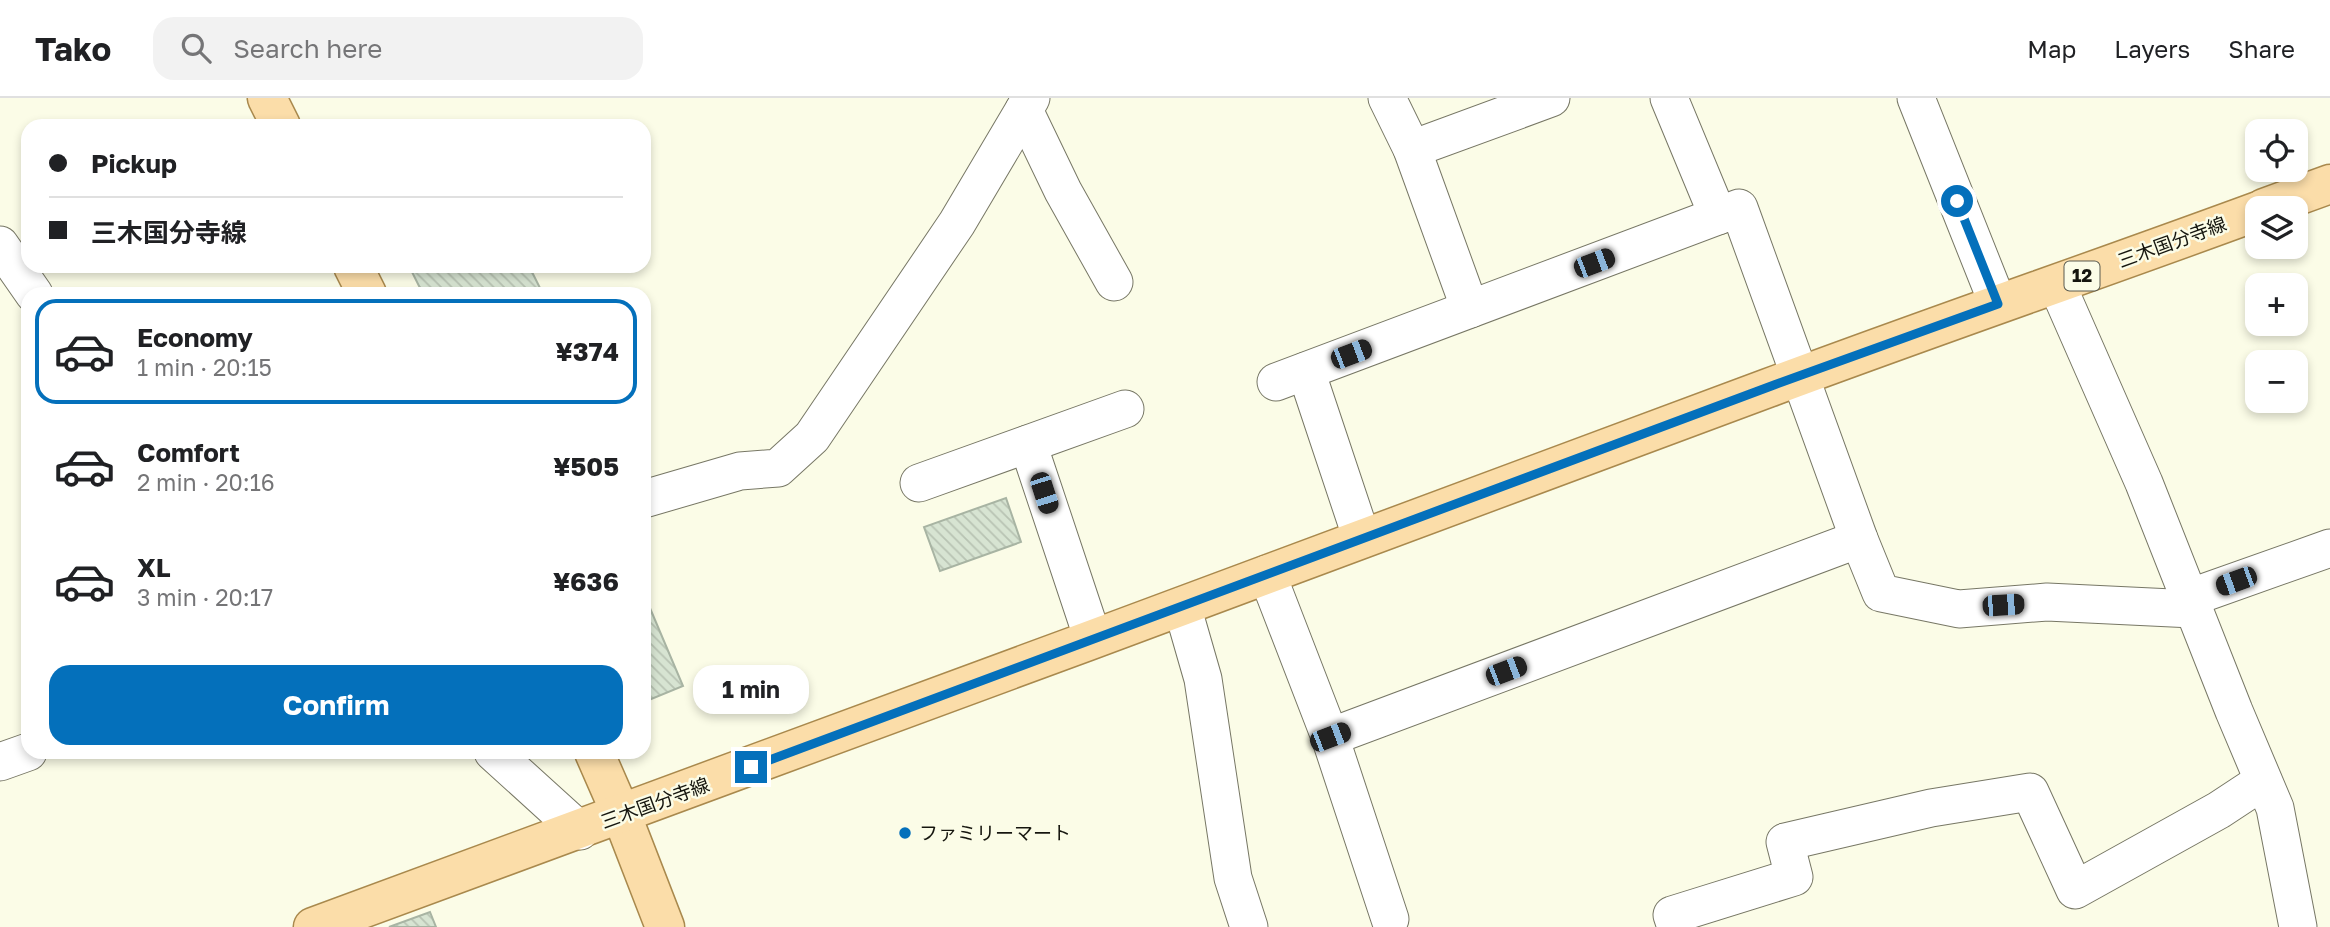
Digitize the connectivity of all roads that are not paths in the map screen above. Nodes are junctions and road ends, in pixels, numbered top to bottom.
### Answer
1 (267, 98) edge
2 (1387, 98) edge
3 (1551, 98) edge
4 (1669, 98) edge
5 (1916, 98) edge
6 (1027, 104) edge
7 (278, 119) edge
8 (1412, 149) junction
9 (2330, 184) edge
10 (2297, 196) edge
11 (1718, 216) junction
12 (2245, 216) edge
13 (0, 245) edge
14 (1114, 282) dead end
15 (2057, 285) junction
16 (29, 287) edge
17 (1998, 304) junction
18 (1470, 309) junction
19 (1801, 376) junction
20 (1125, 408) dead end
21 (1028, 444) junction
22 (919, 483) dead end
23 (651, 497) edge
24 (1362, 539) junction
25 (1859, 539) junction
26 (2330, 548) edge
27 (1267, 574) junction
28 (2191, 603) junction
29 (1182, 606) junction
30 (1093, 639) junction
31 (1330, 737) junction
32 (21, 754) edge
33 (501, 759) edge
34 (597, 759) edge
35 (0, 762) edge
36 (2263, 780) junction
37 (622, 816) junction
38 (580, 831) junction
39 (1390, 919) dead end
40 (313, 927) edge
41 (664, 927) edge
42 (1249, 927) edge
43 (1676, 927) edge
44 (2298, 927) edge

1 - 7 main road
2 - 8 street
3 - 8 street
4 - 11 street
5 - 17 street
6 - 14 street
6 - 23 street
8 - 18 street
9 - 10 main road
11 - 18 street
11 - 19 street
12 - 15 main road, 三木国分寺線 / 12
13 - 16 street
15 - 17 main road, 三木国分寺線 / 12
15 - 28 street
17 - 19 main road, 三木国分寺線 / 12
18 - 24 street
19 - 24 main road, 三木国分寺線 / 12
19 - 25 street
20 - 21 street
21 - 22 street
21 - 30 street
24 - 27 main road, 三木国分寺線 / 12
25 - 28 street
25 - 31 street
26 - 28 street
27 - 29 main road, 三木国分寺線 / 12
27 - 31 street
28 - 36 street
29 - 30 main road, 三木国分寺線 / 12
29 - 42 street
30 - 37 main road, 三木国分寺線 / 12
31 - 39 street
32 - 35 street
33 - 38 street
34 - 37 main road
36 - 43 street
36 - 44 street
37 - 38 main road, 三木国分寺線 / 12
37 - 41 main road
38 - 40 main road, 三木国分寺線 / 12

